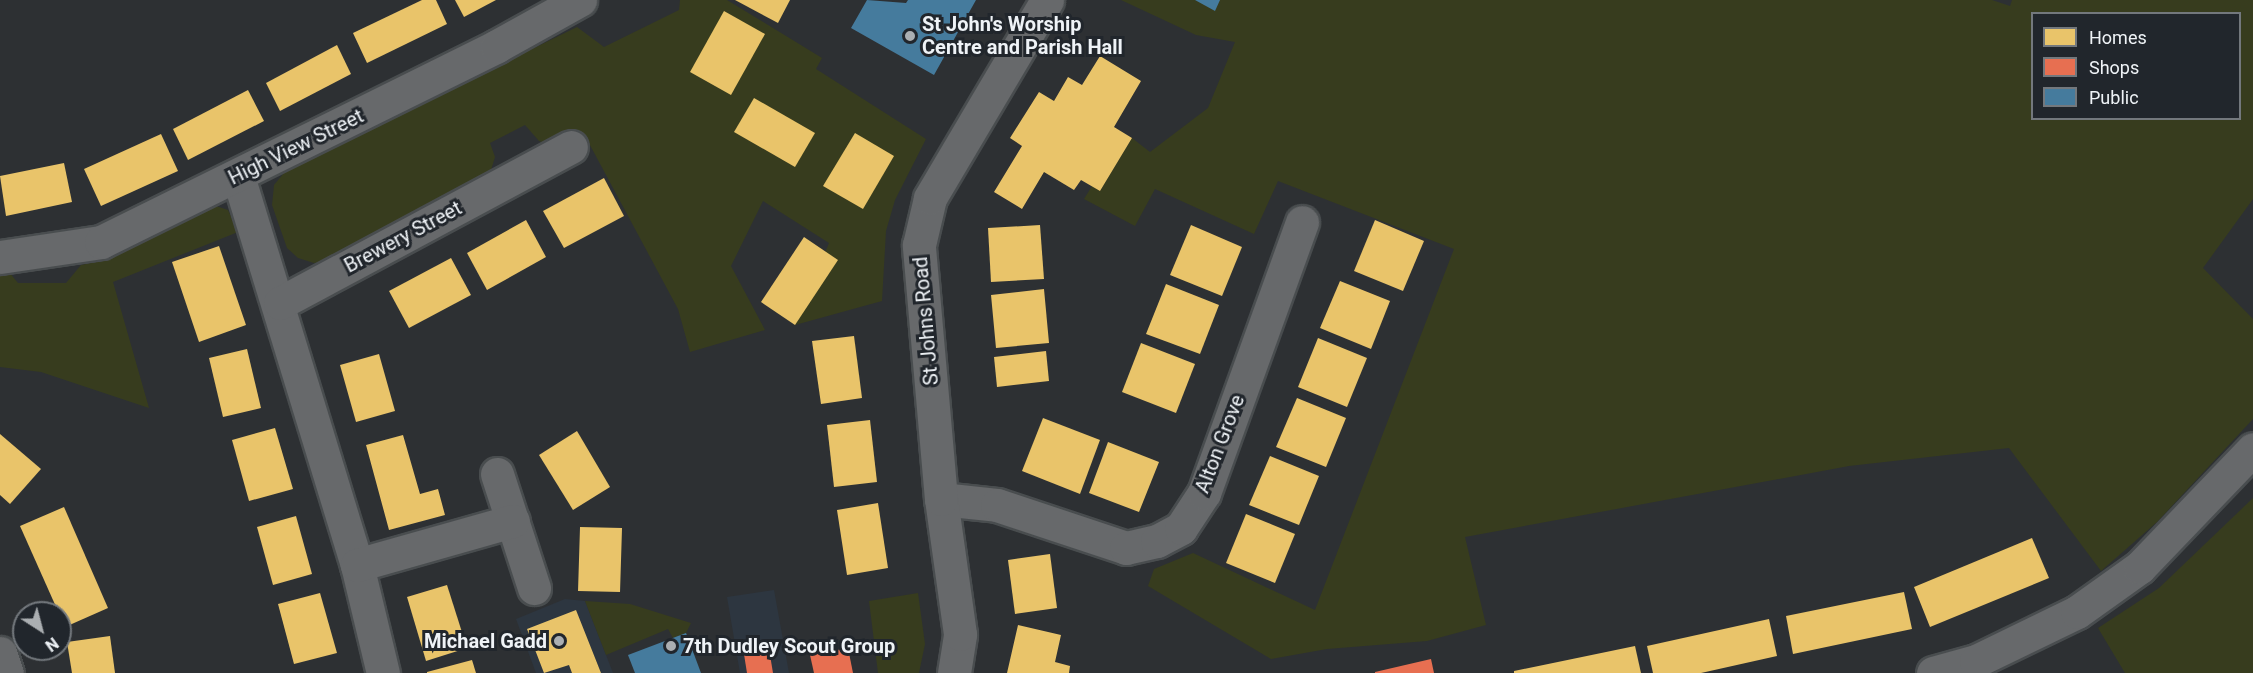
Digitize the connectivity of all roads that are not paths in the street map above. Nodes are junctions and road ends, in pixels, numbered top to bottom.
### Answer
1 (580, 0) edge
2 (1047, 0) edge
3 (570, 147) dead end
4 (238, 176) junction
5 (1302, 222) dead end
6 (0, 257) edge
7 (280, 303) junction
8 (2253, 449) edge
9 (497, 474) dead end
10 (941, 499) junction
11 (513, 521) junction
12 (357, 565) junction
13 (534, 588) dead end
14 (0, 653) edge
15 (6, 673) edge
16 (383, 673) edge
17 (954, 673) edge
18 (1933, 673) edge

1 - 4 street, High View Street
2 - 10 street, St Johns Road
3 - 7 street, Brewery Street
4 - 6 street, High View Street
4 - 7 street
5 - 10 street, Alton Grove
7 - 12 street
8 - 18 street
9 - 11 street
10 - 17 street, St Johns Road
11 - 12 street
11 - 13 street
12 - 16 street
14 - 15 street

